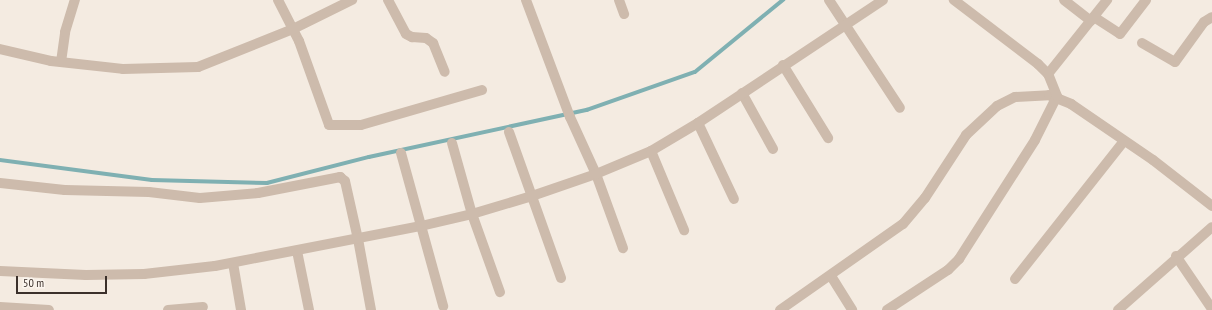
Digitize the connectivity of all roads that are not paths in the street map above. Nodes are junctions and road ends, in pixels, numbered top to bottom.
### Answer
1 (75, 0) edge
2 (278, 0) edge
3 (352, 0) edge
4 (388, 0) edge
5 (526, 0) edge
6 (619, 0) edge
7 (829, 0) edge
8 (883, 0) edge
9 (954, 0) edge
10 (1064, 0) edge
11 (1107, 0) edge
12 (1146, 0) edge
13 (624, 14) dead end
14 (1212, 17) edge
15 (1093, 19) junction
16 (846, 25) junction
17 (293, 29) junction
18 (1142, 43) dead end
19 (0, 49) edge
20 (61, 62) junction
21 (783, 65) junction
22 (445, 72) dead end
23 (1048, 74) junction
24 (482, 90) dead end
25 (742, 93) junction
26 (1057, 96) junction
27 (900, 108) dead end
28 (698, 123) junction
29 (509, 132) dead end
30 (828, 138) dead end
31 (1124, 141) junction
32 (452, 143) dead end
33 (773, 149) dead end
34 (651, 151) junction
35 (401, 153) dead end
36 (596, 174) junction
37 (0, 183) edge
38 (532, 196) junction
39 (734, 199) dead end
40 (1212, 206) edge
41 (472, 214) junction
42 (421, 226) junction
43 (1212, 227) edge
44 (684, 230) dead end
45 (358, 239) junction
46 (623, 248) dead end
47 (297, 251) junction
48 (1176, 256) junction
49 (233, 263) junction
50 (0, 271) edge
51 (831, 276) junction
52 (561, 278) dead end
53 (1015, 279) dead end
54 (500, 292) dead end
55 (443, 306) dead end
56 (0, 307) edge
57 (203, 307) dead end
58 (1212, 309) edge
59 (49, 310) edge
60 (168, 310) edge
61 (241, 310) edge
62 (309, 310) edge
63 (371, 310) edge
64 (780, 310) edge
65 (852, 310) edge
66 (887, 310) edge
67 (1118, 310) edge

1 - 20 street
2 - 17 street
3 - 17 street
4 - 22 street
5 - 36 street
6 - 13 street
7 - 16 street
8 - 16 street
9 - 23 street
10 - 15 street
11 - 15 street
12 - 15 street
14 - 18 street
15 - 23 street
16 - 21 street
16 - 27 street
17 - 20 street
17 - 24 street
19 - 20 street
21 - 25 street
21 - 30 street
23 - 26 street
25 - 28 street
25 - 33 street
26 - 31 street
26 - 51 street
26 - 66 street
28 - 34 street
28 - 39 street
29 - 38 street
31 - 40 street
31 - 53 street
32 - 41 street
34 - 36 street
34 - 44 street
35 - 42 street
36 - 38 street
36 - 46 street
37 - 45 street
38 - 41 street
38 - 52 street
41 - 42 street
41 - 54 street
42 - 45 street
42 - 55 street
43 - 48 street
45 - 47 street
45 - 63 street
47 - 49 street
47 - 62 street
48 - 58 street
48 - 67 street
49 - 50 street
49 - 61 street
51 - 64 street
51 - 65 street
56 - 59 street
57 - 60 street

